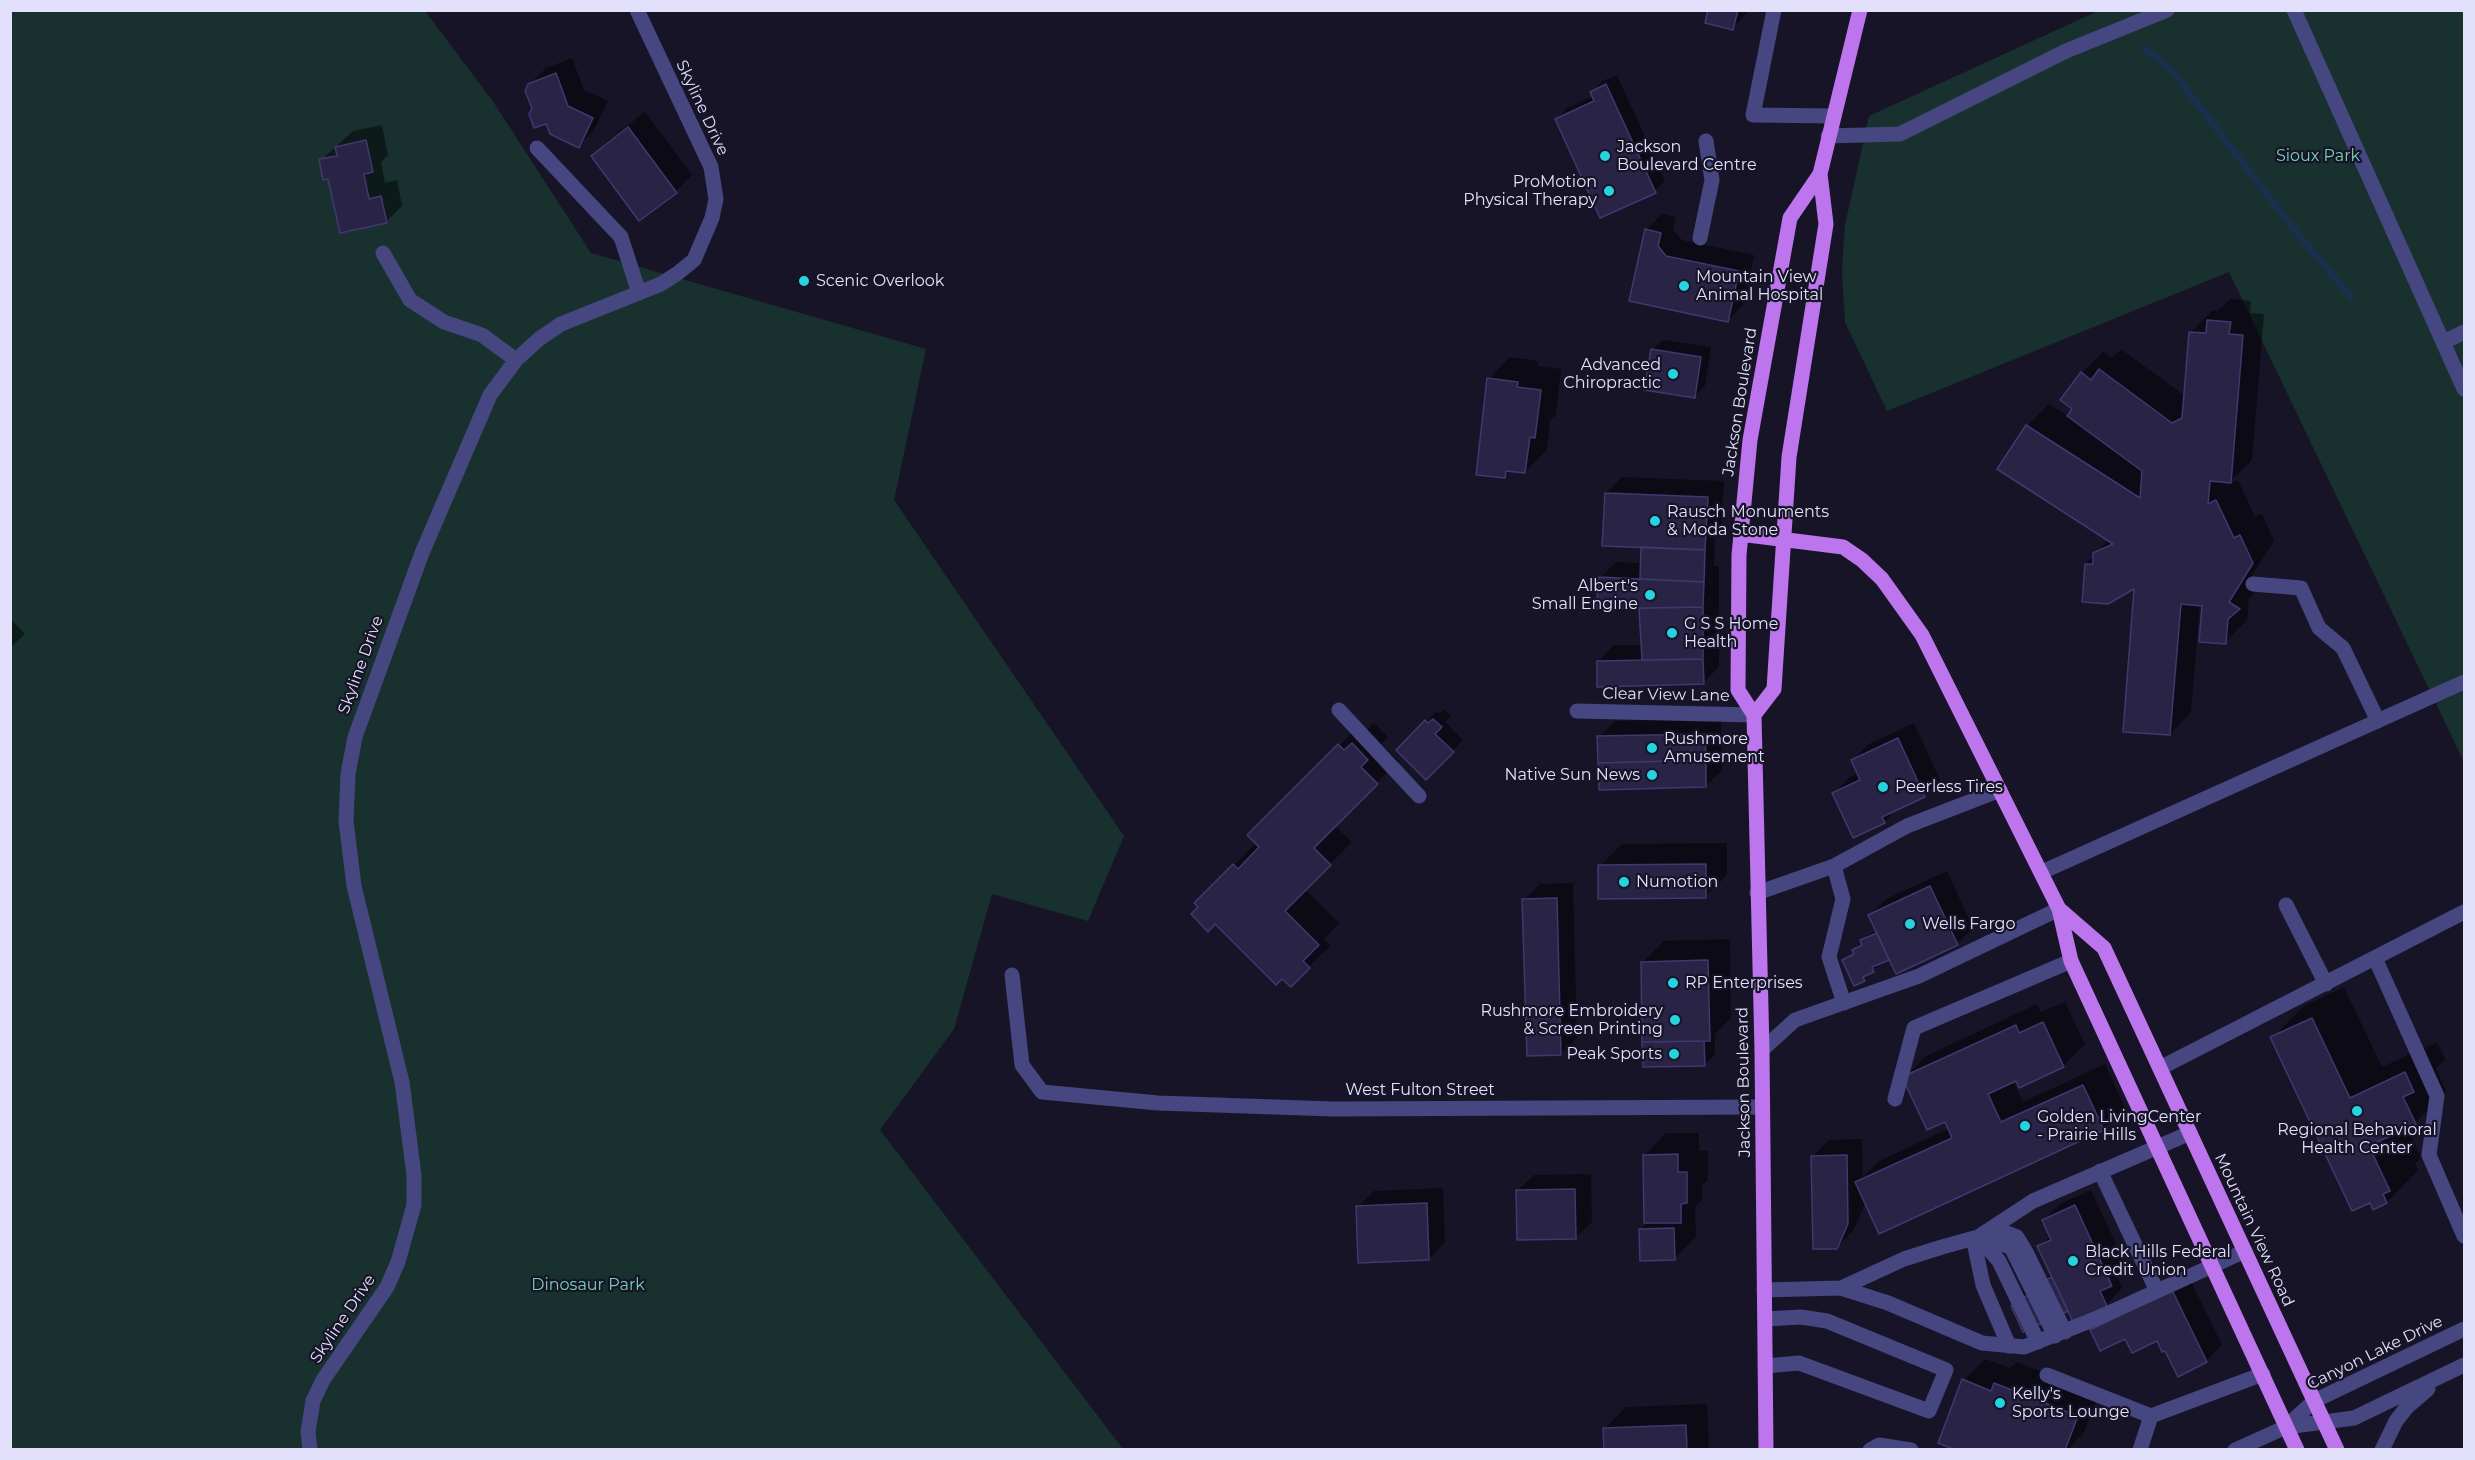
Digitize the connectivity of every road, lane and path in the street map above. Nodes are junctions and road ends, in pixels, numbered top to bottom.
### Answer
1 (637, 10) edge
2 (1774, 10) edge
3 (1860, 10) edge
4 (2167, 10) edge
5 (2294, 10) edge
6 (1834, 116) junction
7 (1828, 136) junction
8 (1706, 141) dead end
9 (537, 148) dead end
10 (1820, 174) junction
11 (1700, 238) dead end
12 (383, 252) dead end
13 (639, 293) junction
14 (2464, 332) edge
15 (2444, 342) junction
16 (516, 360) junction
17 (2464, 389) edge
18 (1740, 534) junction
19 (1784, 538) junction
20 (2253, 584) dead end
21 (2464, 682) edge
22 (1339, 710) dead end
23 (1577, 711) dead end
24 (1754, 714) junction
25 (2378, 721) junction
26 (2000, 790) junction
27 (1419, 796) dead end
28 (1834, 866) junction
29 (2042, 872) junction
30 (1757, 892) junction
31 (2286, 905) dead end
32 (2059, 909) junction
33 (2464, 912) edge
34 (2375, 958) junction
35 (2071, 961) junction
36 (1012, 975) dead end
37 (2326, 984) junction
38 (1844, 1003) junction
39 (1762, 1050) junction
40 (2160, 1068) junction
41 (1895, 1099) dead end
42 (1762, 1107) junction
43 (2190, 1133) junction
44 (2157, 1147) junction
45 (2100, 1171) junction
46 (2464, 1236) edge
47 (1978, 1237) junction
48 (2244, 1251) junction
49 (2212, 1266) junction
50 (1841, 1288) junction
51 (1764, 1290) junction
52 (2157, 1291) junction
53 (1765, 1319) junction
54 (2464, 1329) edge
55 (2051, 1337) junction
56 (2009, 1346) junction
57 (1765, 1366) junction
58 (2464, 1366) edge
59 (2263, 1374) junction
60 (2047, 1375) dead end
61 (2314, 1401) junction
62 (2151, 1416) junction
63 (2324, 1422) junction
64 (2286, 1427) junction
65 (310, 1449) edge
66 (1766, 1449) edge
67 (1870, 1449) edge
68 (1911, 1449) edge
69 (2140, 1449) edge
70 (2235, 1449) edge
71 (2297, 1449) edge
72 (2337, 1449) edge
73 (2382, 1449) edge

1 - 13 street, Skyline Drive
2 - 6 street
3 - 6 main road, Jackson Boulevard
4 - 7 street
5 - 15 street
6 - 7 main road, Jackson Boulevard
7 - 10 main road, Jackson Boulevard
8 - 11 street
9 - 13 street
10 - 18 main road, Jackson Boulevard
10 - 19 main road, Jackson Boulevard
12 - 16 street
13 - 16 street, Skyline Drive
14 - 15 street
15 - 17 street
16 - 65 street, Skyline Drive
18 - 19 main road, Mountain View Road
18 - 24 main road, Jackson Boulevard
19 - 24 main road, Jackson Boulevard
19 - 26 main road, Mountain View Road
20 - 25 street
21 - 25 street
22 - 27 street
23 - 24 street, Clear View Lane
24 - 30 main road, Jackson Boulevard
25 - 29 street
26 - 28 street
26 - 29 main road, Mountain View Road
28 - 30 street
28 - 38 street
29 - 32 main road, Mountain View Road
30 - 39 main road, Jackson Boulevard
31 - 37 street
32 - 35 main road, Mountain View Road
32 - 38 street
32 - 40 main road, Mountain View Road
33 - 34 street
34 - 37 street
34 - 46 street
35 - 41 street
35 - 44 main road, Mountain View Road
36 - 42 street, West Fulton Street
37 - 40 street
38 - 39 street
39 - 42 main road, Jackson Boulevard
40 - 43 main road, Mountain View Road
42 - 51 main road, Jackson Boulevard
43 - 44 street
43 - 48 main road, Mountain View Road
44 - 45 street
44 - 49 main road, Mountain View Road
45 - 47 street
45 - 52 street
47 - 50 street
47 - 55 street
47 - 55 street
47 - 56 street
48 - 49 street
48 - 61 main road, Mountain View Road
49 - 52 street
49 - 59 main road, Mountain View Road
50 - 51 street
50 - 56 street
51 - 53 main road, Jackson Boulevard
52 - 55 street
53 - 57 main road, Jackson Boulevard
53 - 57 street
54 - 61 street, Canyon Lake Drive
55 - 56 street
57 - 66 main road, Jackson Boulevard
58 - 63 street
58 - 73 street
59 - 62 street
59 - 64 main road, Mountain View Road
60 - 62 street
61 - 63 main road, Mountain View Road
61 - 64 street, Canyon Lake Drive
62 - 69 street
63 - 64 street
63 - 72 main road, Mountain View Road
64 - 70 street
64 - 71 main road, Mountain View Road
67 - 68 street

